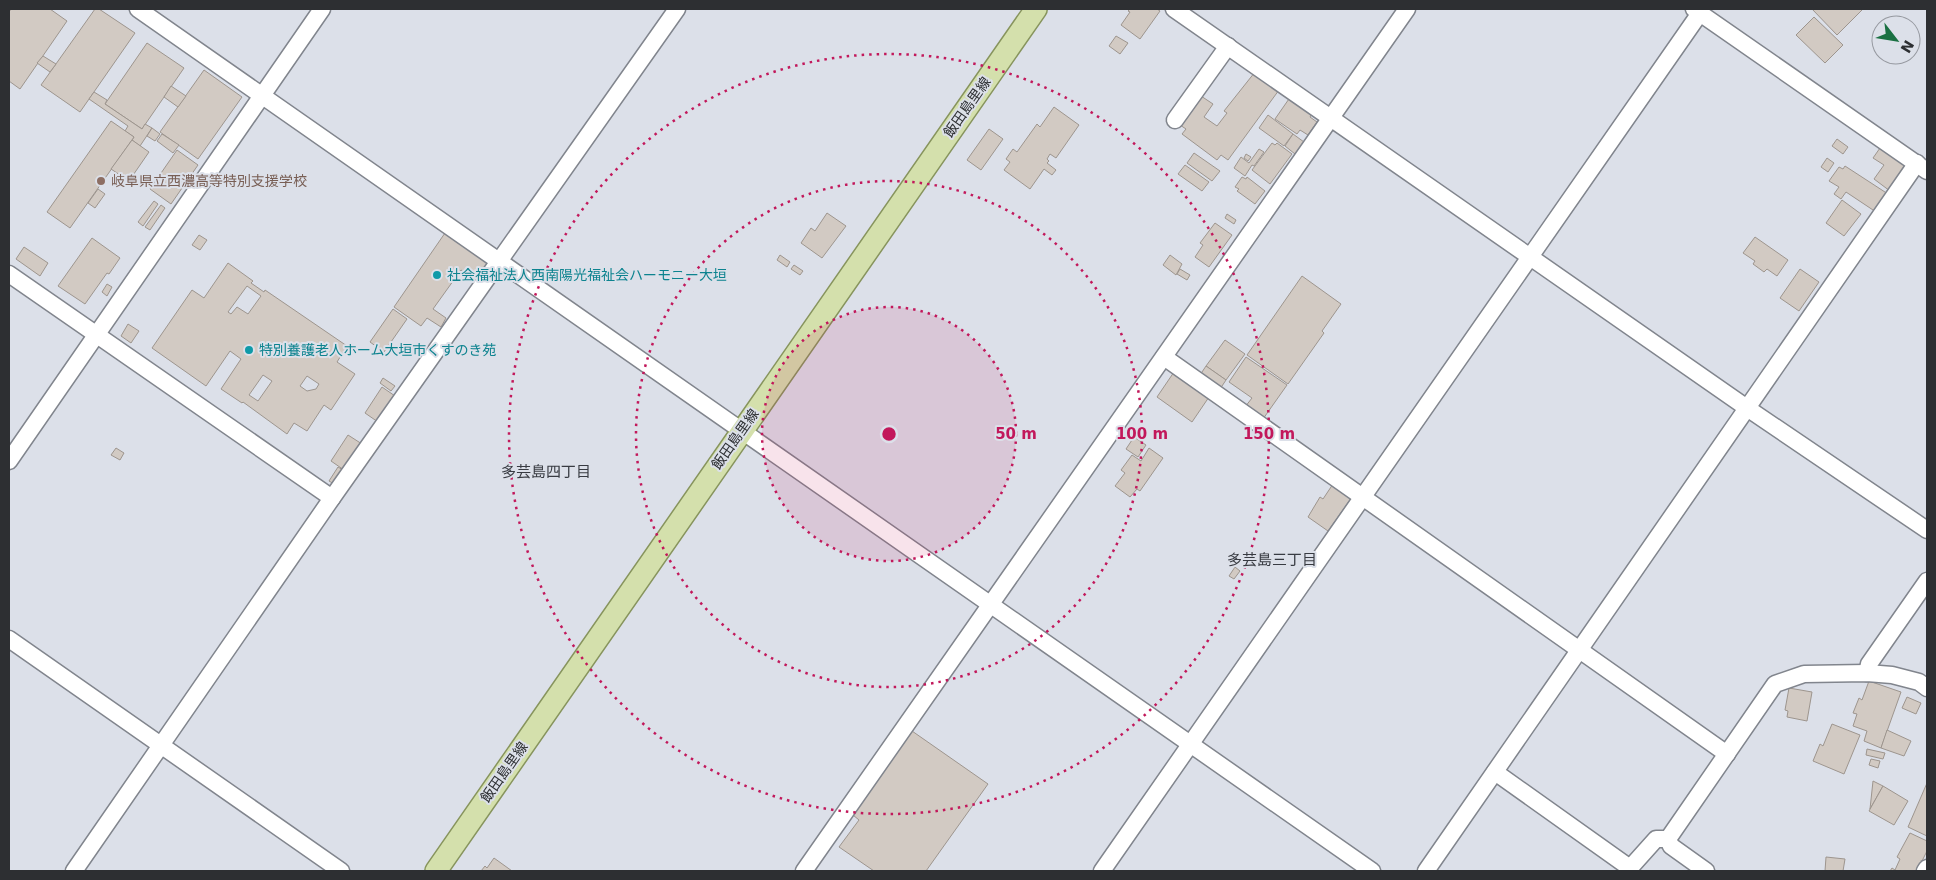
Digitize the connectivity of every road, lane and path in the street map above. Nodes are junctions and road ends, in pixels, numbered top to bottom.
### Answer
1 (138, 9) edge
2 (322, 9) edge
3 (677, 9) edge
4 (1036, 9) edge
5 (1174, 9) edge
6 (1407, 9) edge
7 (1697, 11) edge
8 (1228, 46) junction
9 (262, 95) junction
10 (1332, 117) junction
11 (1175, 120) dead end
12 (1922, 167) edge
13 (1531, 256) junction
14 (498, 262) junction
15 (9, 274) edge
16 (96, 335) junction
17 (1164, 357) junction
18 (1748, 408) junction
19 (741, 430) junction
20 (9, 461) edge
21 (332, 498) junction
22 (1363, 498) junction
23 (1927, 530) edge
24 (1927, 581) edge
25 (992, 604) junction
26 (9, 638) edge
27 (1580, 650) junction
28 (1867, 673) junction
29 (1927, 688) edge
30 (1192, 744) junction
31 (162, 745) junction
32 (1726, 754) junction
33 (1495, 772) junction
34 (1668, 839) junction
35 (1927, 868) edge
36 (74, 871) edge
37 (341, 871) edge
38 (436, 871) edge
39 (804, 871) edge
40 (1102, 871) edge
41 (1372, 871) edge
42 (1426, 871) edge
43 (1706, 871) edge
44 (1926, 871) edge

1 - 9 street
2 - 9 street
3 - 14 street
4 - 19 main road, 飯田島里線
5 - 8 street
6 - 10 street
7 - 12 street
7 - 13 street
8 - 10 street
8 - 11 street
9 - 14 street
9 - 16 street
10 - 13 street
10 - 17 street
12 - 18 street
13 - 18 street
13 - 22 street
14 - 19 street
14 - 21 street
15 - 16 street
16 - 20 street
16 - 21 street
17 - 22 street
17 - 25 street
18 - 23 street
18 - 27 street
19 - 25 street
19 - 38 main road, 飯田島里線
21 - 31 street
22 - 27 street
22 - 30 street
24 - 28 street
25 - 30 street
25 - 39 street
26 - 31 street
27 - 32 street
27 - 33 street
28 - 29 street
28 - 32 street
30 - 40 street
30 - 41 street
31 - 36 street
31 - 37 street
32 - 34 street
33 - 34 street
33 - 42 street
34 - 43 street
35 - 44 street

